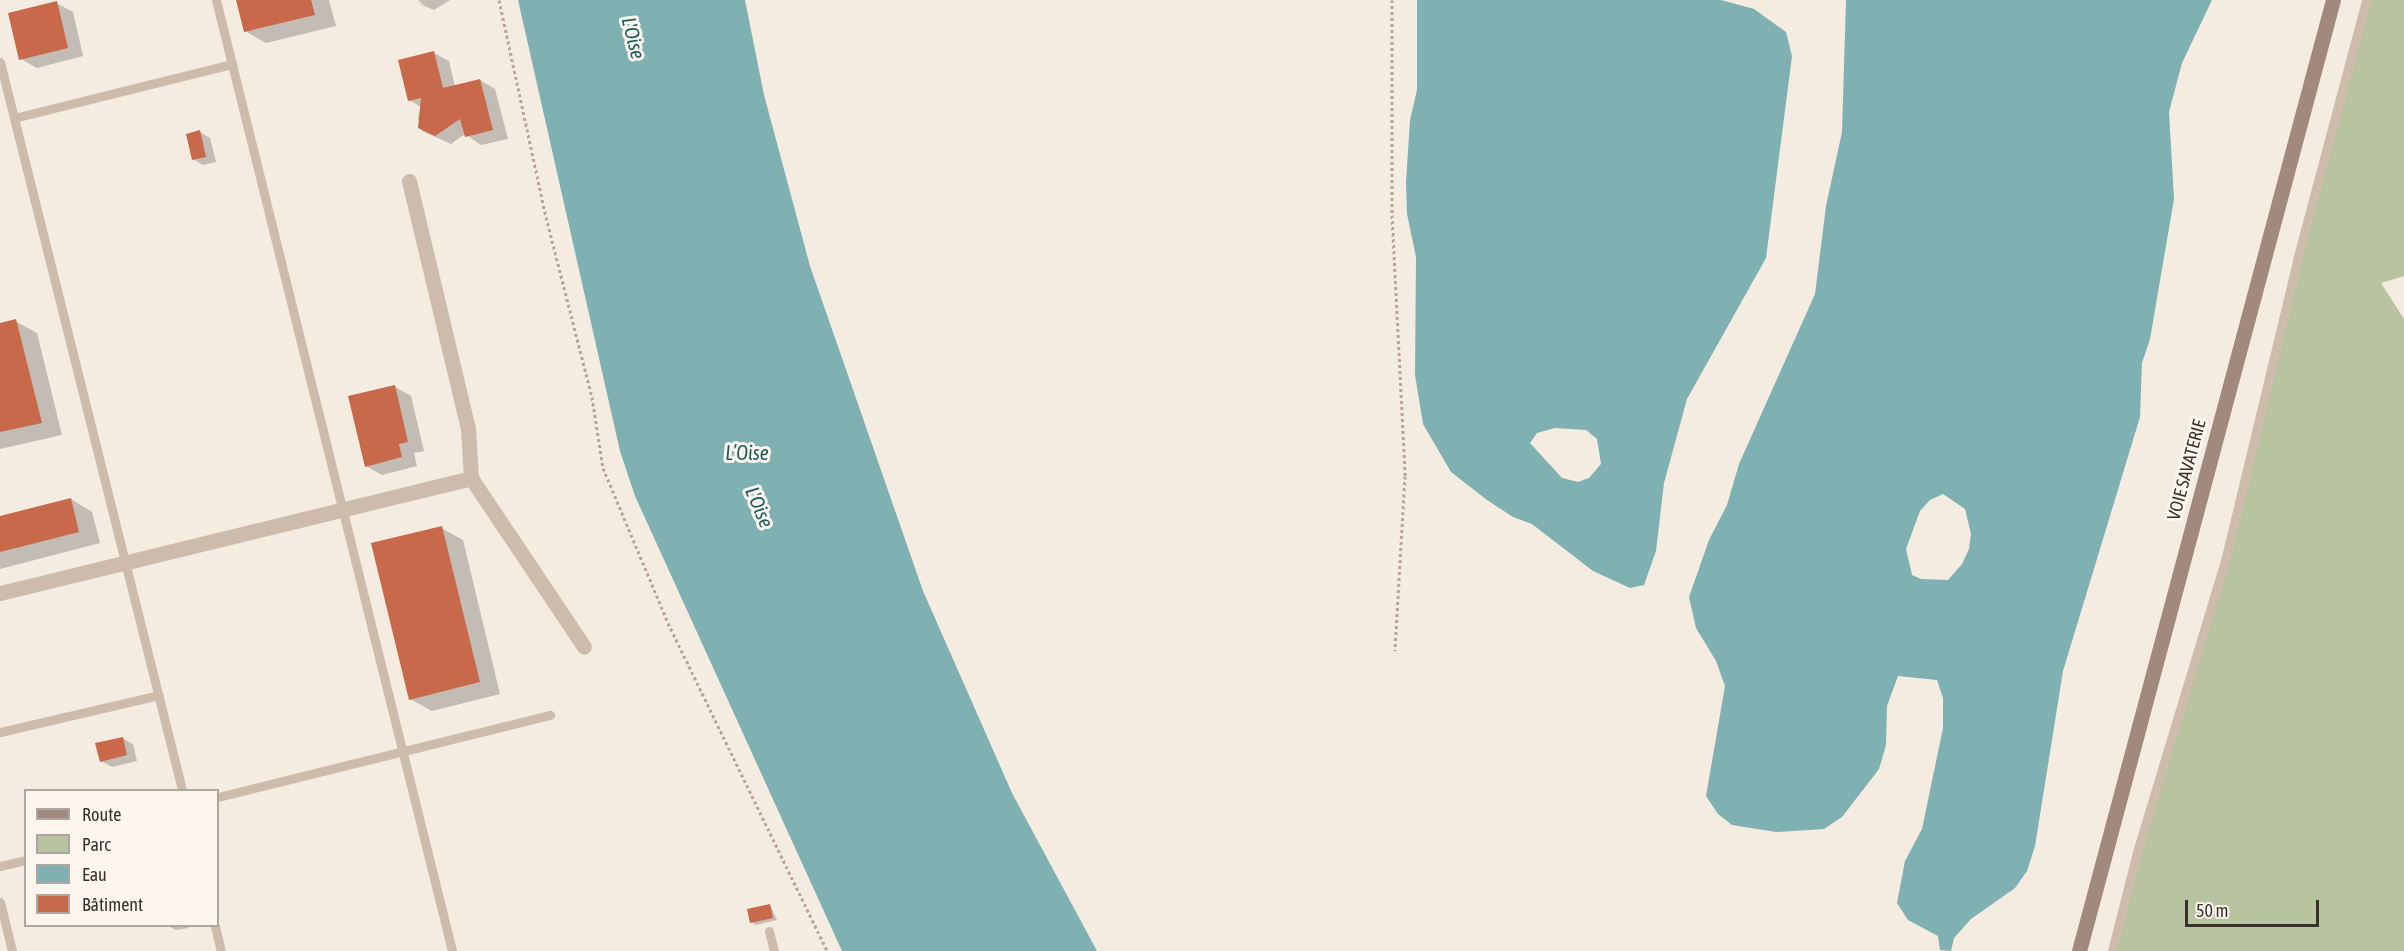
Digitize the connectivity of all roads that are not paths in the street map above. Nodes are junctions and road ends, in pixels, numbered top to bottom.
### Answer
1 (216, 0) edge
2 (2333, 0) edge
3 (2367, 0) edge
4 (0, 62) edge
5 (232, 64) junction
6 (14, 118) junction
7 (409, 181) dead end
8 (471, 478) junction
9 (340, 509) junction
10 (127, 562) junction
11 (0, 593) edge
12 (584, 647) dead end
13 (159, 695) junction
14 (550, 715) dead end
15 (0, 732) edge
16 (402, 752) junction
17 (182, 789) edge
18 (219, 797) edge
19 (24, 860) edge
20 (0, 866) edge
21 (0, 902) edge
22 (214, 927) edge
23 (769, 931) dead end
24 (12, 951) edge
25 (221, 951) edge
26 (453, 951) edge
27 (774, 951) edge
28 (2079, 951) edge
29 (2112, 951) edge

1 - 5 lane
2 - 28 main road, VOIE SAVATERIE
3 - 29 lane
4 - 6 lane
5 - 6 lane
5 - 9 lane
6 - 10 lane
7 - 8 street
8 - 9 street
8 - 12 street
9 - 10 street
9 - 16 lane
10 - 11 street
10 - 13 lane
13 - 15 lane
13 - 17 lane
14 - 16 lane
16 - 18 lane
16 - 26 lane
19 - 20 lane
21 - 24 lane
22 - 25 lane
23 - 27 lane

